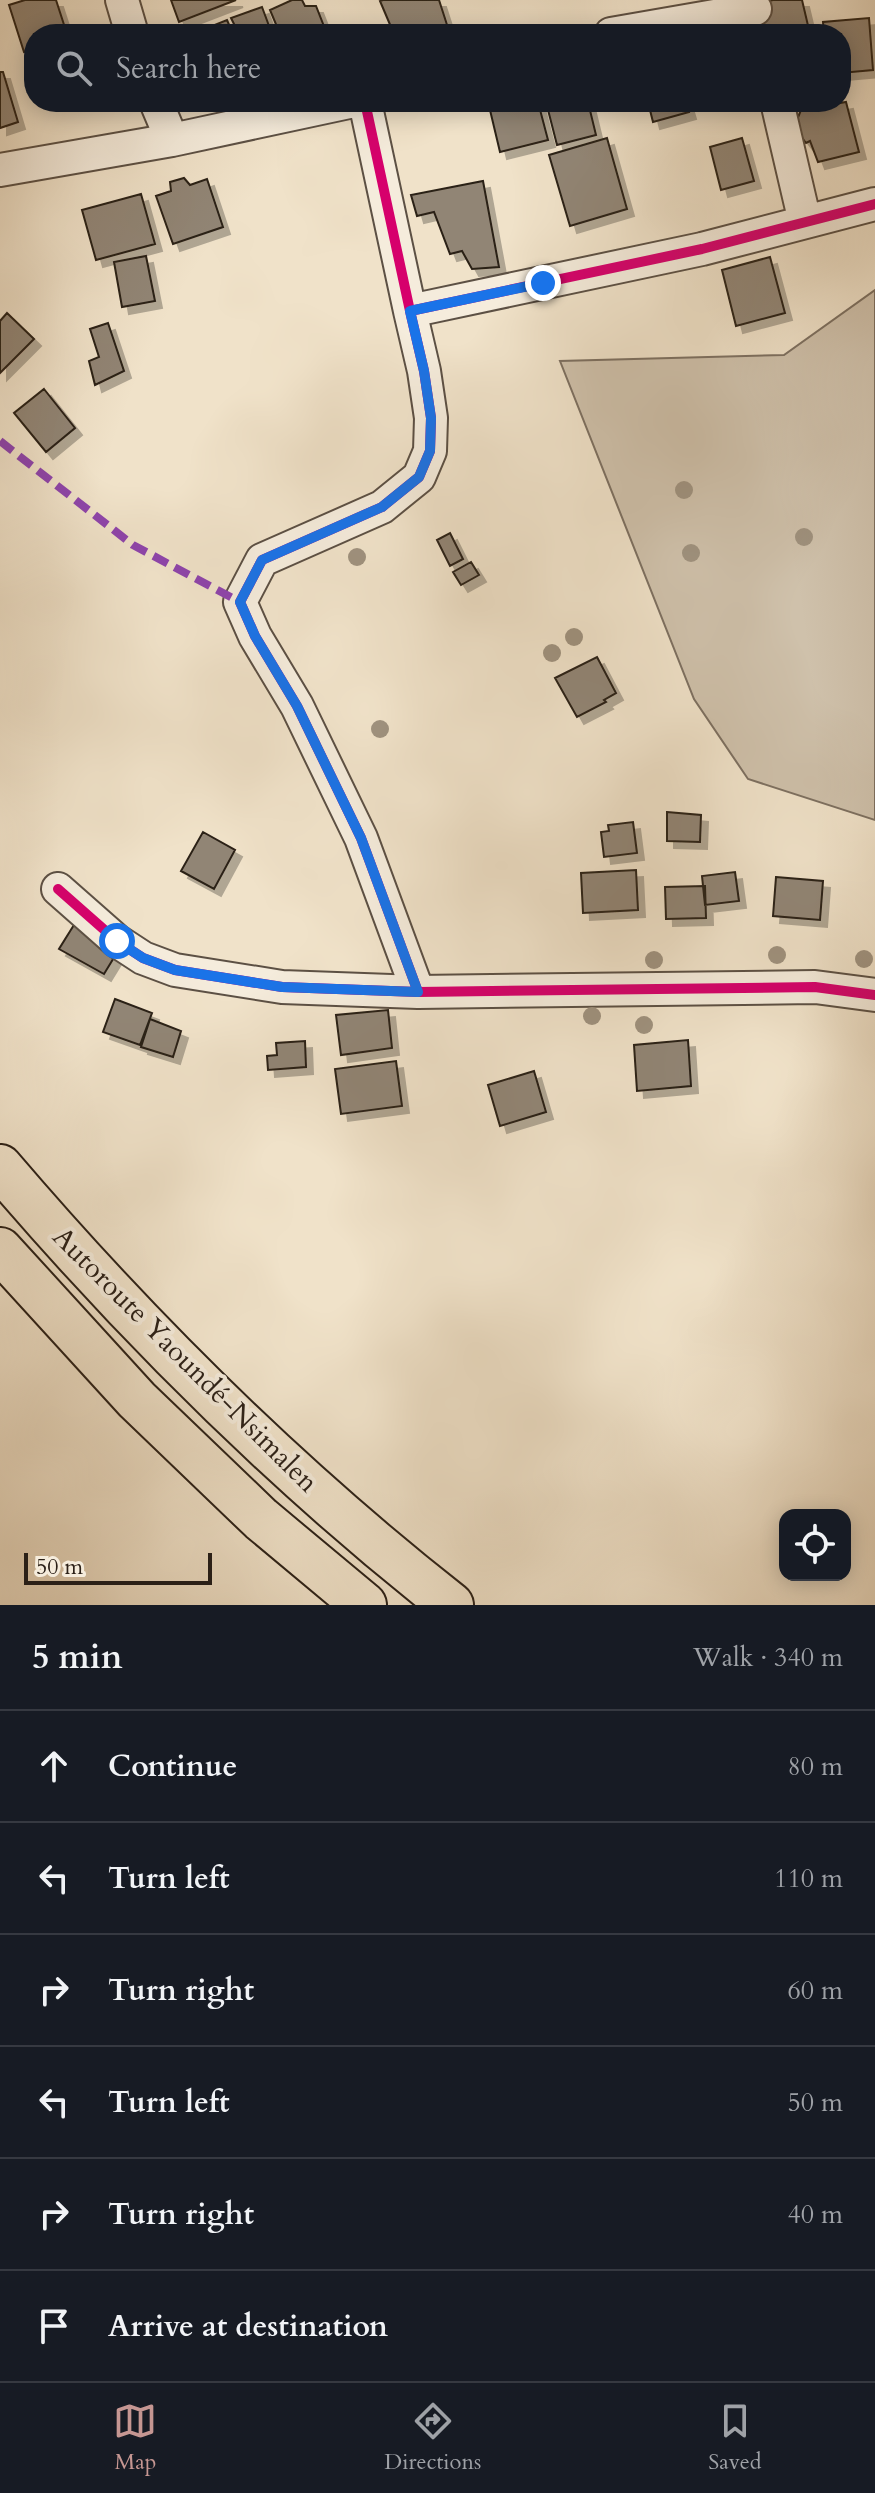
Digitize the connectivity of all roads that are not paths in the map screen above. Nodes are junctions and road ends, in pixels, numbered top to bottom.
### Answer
1 (122, 0) edge
2 (756, 14) edge
3 (129, 24) edge
4 (684, 24) edge
5 (160, 112) edge
6 (302, 112) edge
7 (367, 112) edge
8 (779, 112) edge
9 (172, 140) junction
10 (0, 170) edge
11 (875, 204) edge
12 (805, 222) junction
13 (410, 311) junction
14 (58, 889) dead end
15 (418, 992) junction
16 (875, 995) edge
17 (0, 1167) edge
18 (0, 1250) edge
19 (364, 1605) edge
20 (451, 1605) edge

1 - 3 street
2 - 4 street
5 - 9 street
6 - 9 street
7 - 13 street
8 - 12 street
9 - 10 street
11 - 12 street
12 - 13 street
13 - 15 street
14 - 15 street
15 - 16 street
17 - 20 highway, Autoroute Yaoundé-Nsimalen
18 - 19 highway, Autoroute Yaoundé-Nsimalen

